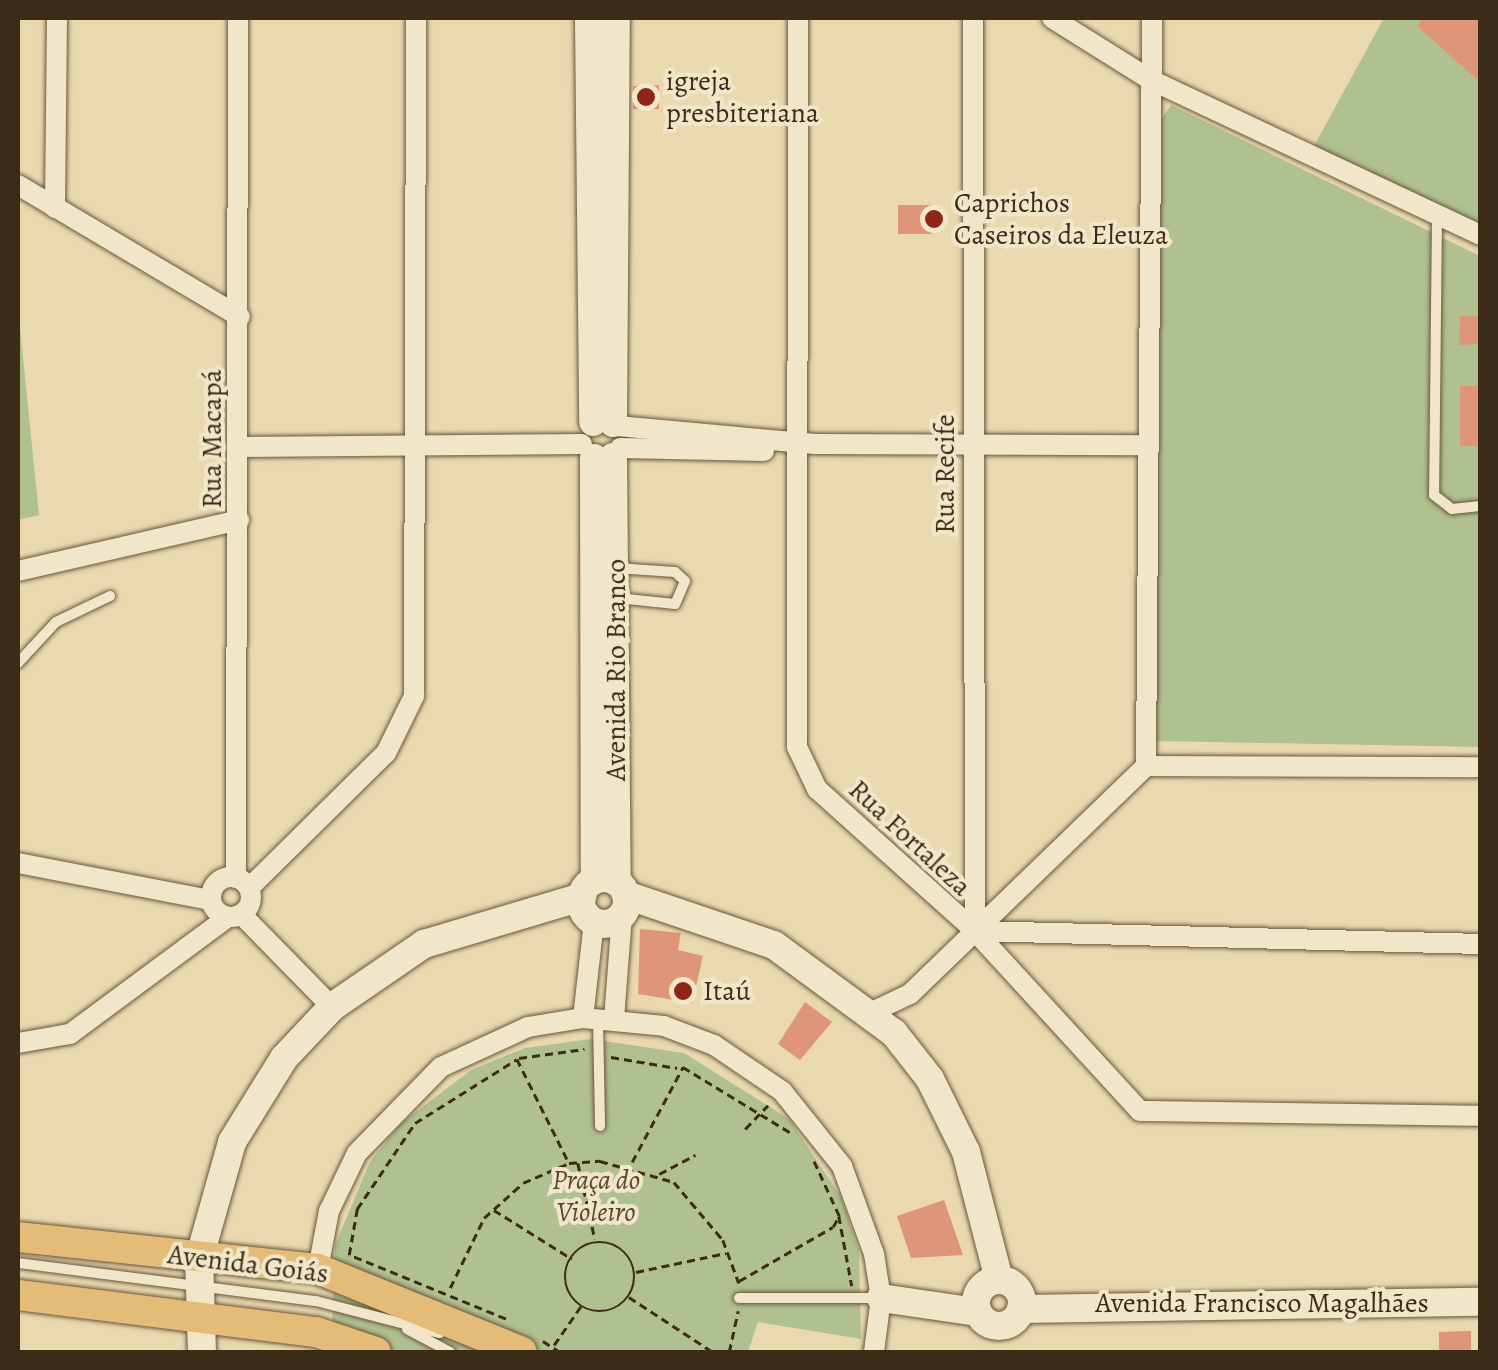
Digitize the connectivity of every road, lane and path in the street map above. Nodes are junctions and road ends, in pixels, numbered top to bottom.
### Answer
1 (56, 18) edge
2 (238, 18) edge
3 (416, 18) edge
4 (589, 18) edge
5 (616, 18) edge
6 (798, 18) edge
7 (973, 18) edge
8 (1052, 18) edge
9 (1152, 18) edge
10 (1152, 80) junction
11 (18, 186) edge
12 (55, 208) junction
13 (1437, 216) junction
14 (1480, 236) edge
15 (240, 317) junction
16 (604, 440) junction
17 (972, 444) junction
18 (1149, 444) junction
19 (417, 445) junction
20 (802, 445) junction
21 (241, 446) junction
22 (1480, 506) edge
23 (239, 520) junction
24 (616, 568) junction
25 (18, 571) edge
26 (110, 596) dead end
27 (616, 598) junction
28 (18, 663) edge
29 (1146, 766) junction
30 (1480, 768) edge
31 (18, 862) edge
32 (228, 893) junction
33 (606, 899) junction
34 (976, 931) junction
35 (1480, 944) edge
36 (910, 994) junction
37 (332, 1007) junction
38 (872, 1012) junction
39 (598, 1018) junction
40 (894, 1032) junction
41 (18, 1042) edge
42 (782, 1091) junction
43 (763, 1110) junction
44 (1480, 1116) edge
45 (600, 1126) dead end
46 (745, 1130) dead end
47 (792, 1135) dead end
48 (807, 1147) dead end
49 (695, 1155) dead end
50 (577, 1162) junction
51 (569, 1163) junction
52 (632, 1164) junction
53 (658, 1175) junction
54 (493, 1209) junction
55 (839, 1216) junction
56 (18, 1237) edge
57 (596, 1242) junction
58 (728, 1253) junction
59 (572, 1259) junction
60 (18, 1263) edge
61 (318, 1269) junction
62 (199, 1271) junction
63 (634, 1272) junction
64 (738, 1281) junction
65 (450, 1290) junction
66 (18, 1296) edge
67 (628, 1296) junction
68 (739, 1298) junction
69 (867, 1298) junction
70 (1480, 1302) edge
71 (582, 1305) junction
72 (1003, 1309) edge
73 (196, 1316) junction
74 (384, 1317) junction
75 (526, 1339) edge
76 (317, 1342) edge
77 (553, 1346) junction
78 (202, 1352) edge
79 (376, 1352) edge
80 (450, 1352) edge
81 (496, 1352) edge
82 (560, 1352) edge
83 (713, 1352) edge
84 (730, 1352) edge
85 (874, 1352) edge

1 - 12 street
2 - 15 street, Rua Macapá
3 - 19 street
4 - 16 street, Avenida Rio Branco
5 - 16 street, Avenida Rio Branco
6 - 20 street, Rua Fortaleza
7 - 17 street, Rua Recife
8 - 10 street
9 - 10 street
10 - 13 street
10 - 18 street
11 - 12 street
12 - 15 street
13 - 14 street
13 - 22 lane
15 - 21 street, Rua Macapá
16 - 19 street
16 - 20 street
16 - 24 street, Avenida Rio Branco
16 - 33 street, Avenida Rio Branco
17 - 18 street
17 - 20 street
17 - 34 street, Rua Recife
18 - 29 street
19 - 21 street
19 - 32 street
20 - 34 street, Rua Fortaleza
21 - 23 street, Rua Macapá
23 - 25 street
23 - 32 street, Rua Macapá
24 - 27 street, Avenida Rio Branco
24 - 27 lane
26 - 28 lane
27 - 33 street, Avenida Rio Branco
29 - 30 street
29 - 34 street
31 - 32 street
32 - 37 street
32 - 41 street
33 - 37 street
33 - 38 street
33 - 39 street, Avenida Rio Branco
33 - 39 street, Avenida Rio Branco
34 - 35 street
34 - 36 street
34 - 44 street, Rua Fortaleza
36 - 38 street
36 - 40 street
37 - 62 street
38 - 40 street
39 - 42 street
39 - 45 lane
39 - 61 street
40 - 72 street
42 - 43 path
42 - 69 street
43 - 46 path
43 - 47 path
43 - 52 path
48 - 55 path
49 - 53 path
50 - 51 path
50 - 52 path
50 - 57 path
51 - 54 path
51 - 65 path
52 - 53 path
53 - 58 path
54 - 59 path
54 - 65 path
55 - 64 path
55 - 69 path
56 - 62 main road, Avenida Goiás
57 - 59 path
57 - 63 path
58 - 63 path
58 - 64 path
59 - 71 path
60 - 62 lane
61 - 62 main road, Avenida Goiás
61 - 75 main road, Avenida Goiás
62 - 73 street
62 - 74 lane
63 - 67 path
64 - 68 path
65 - 75 path
66 - 73 main road
67 - 71 path
67 - 83 path
68 - 69 lane
68 - 84 path
69 - 72 street, Avenida Francisco Magalhães
69 - 85 street
70 - 72 street, Avenida Francisco Magalhães
71 - 77 path
73 - 76 main road
73 - 78 street
74 - 80 lane
74 - 81 lane
75 - 77 path
76 - 79 main road
77 - 82 path

